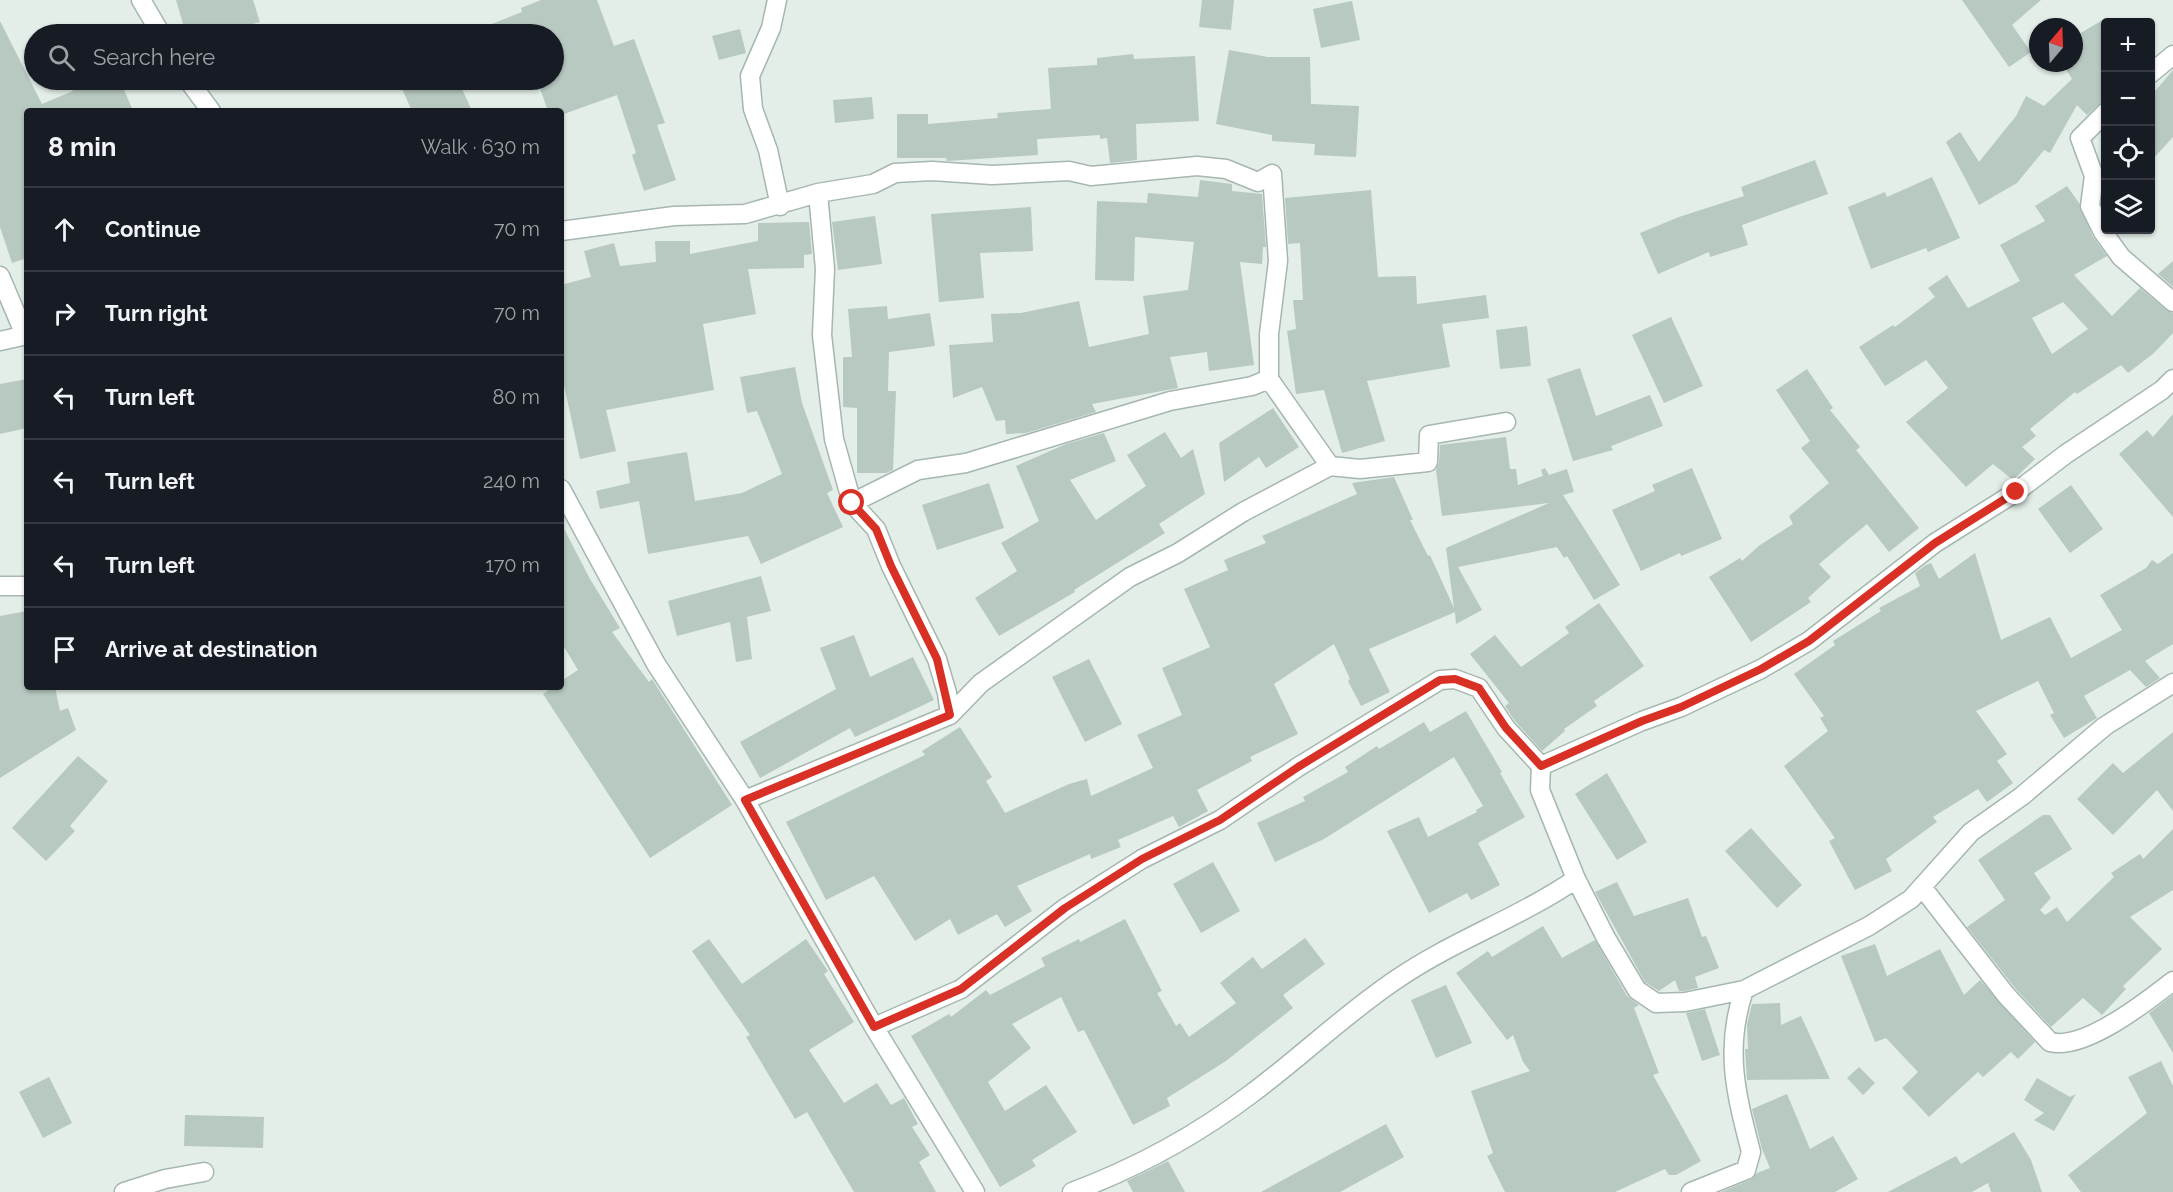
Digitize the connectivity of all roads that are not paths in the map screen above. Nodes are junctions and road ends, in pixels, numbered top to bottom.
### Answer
1 (141, 0) edge
2 (777, 0) edge
3 (155, 24) edge
4 (2173, 55) edge
5 (2153, 72) edge
6 (195, 90) edge
7 (209, 108) edge
8 (2101, 117) edge
9 (818, 193) junction
10 (780, 206) junction
11 (564, 231) edge
12 (0, 276) edge
13 (2173, 302) edge
14 (24, 330) edge
15 (24, 335) edge
16 (0, 341) edge
17 (1269, 379) junction
18 (2173, 379) edge
19 (1506, 422) dead end
20 (1330, 466) junction
21 (564, 495) edge
22 (852, 503) junction
23 (0, 586) edge
24 (24, 586) edge
25 (2173, 683) edge
26 (950, 715) junction
27 (1541, 766) junction
28 (745, 800) junction
29 (1576, 879) junction
30 (1922, 887) junction
31 (2173, 981) edge
32 (1744, 990) junction
33 (874, 1027) junction
34 (204, 1172) dead end
35 (124, 1192) edge
36 (975, 1192) edge
37 (1072, 1192) edge
38 (1691, 1192) edge

1 - 3 street
2 - 10 street
4 - 5 street
6 - 7 street
8 - 13 street
9 - 10 street
9 - 17 street
9 - 22 street
10 - 11 street
12 - 14 street
15 - 16 street
17 - 20 street
17 - 22 street
18 - 27 street
19 - 20 street
20 - 26 street
21 - 28 street
22 - 26 street
23 - 24 street
25 - 30 street
26 - 28 street
27 - 29 street
27 - 33 street
28 - 33 street
29 - 32 street
29 - 37 street
30 - 31 street
30 - 32 street
32 - 38 street
33 - 36 street
34 - 35 street

